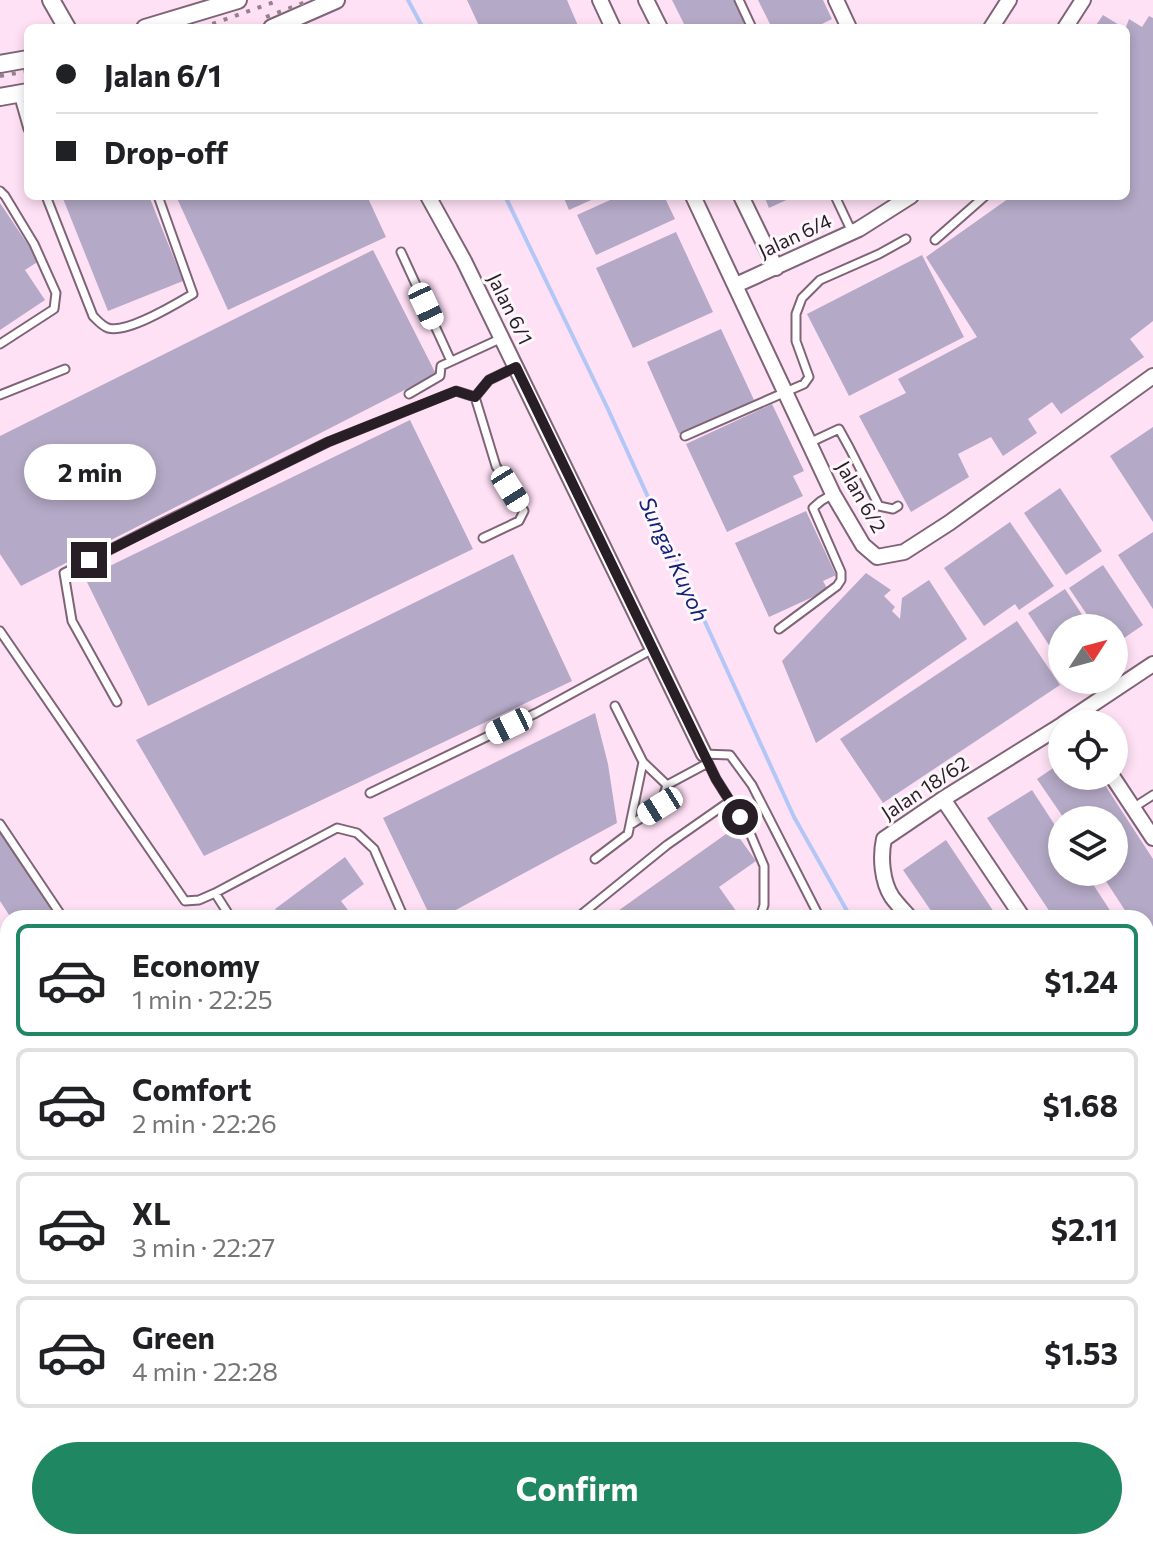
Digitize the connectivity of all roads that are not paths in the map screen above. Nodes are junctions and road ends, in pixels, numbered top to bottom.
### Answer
1 (238, 0) edge
2 (336, 0) edge
3 (600, 0) edge
4 (646, 0) edge
5 (739, 0) edge
6 (836, 0) edge
7 (1009, 0) edge
8 (1083, 0) edge
9 (306, 22) edge
10 (158, 24) edge
11 (611, 24) edge
12 (658, 24) edge
13 (750, 24) edge
14 (844, 24) edge
15 (994, 24) edge
16 (1068, 24) edge
17 (23, 93) edge
18 (0, 97) edge
19 (0, 191) edge
20 (48, 200) edge
21 (159, 200) edge
22 (430, 200) edge
23 (695, 200) edge
24 (743, 200) edge
25 (837, 200) edge
26 (904, 200) edge
27 (980, 200) edge
28 (852, 232) junction
29 (906, 239) dead end
30 (935, 240) dead end
31 (401, 252) dead end
32 (776, 268) junction
33 (736, 285) junction
34 (502, 338) junction
35 (0, 344) edge
36 (451, 361) junction
37 (516, 367) junction
38 (65, 369) dead end
39 (1153, 376) edge
40 (784, 392) junction
41 (409, 394) dead end
42 (0, 395) edge
43 (475, 397) junction
44 (685, 436) dead end
45 (809, 443) junction
46 (833, 494) junction
47 (898, 506) dead end
48 (483, 538) dead end
49 (779, 629) dead end
50 (0, 631) edge
51 (653, 649) junction
52 (1153, 664) edge
53 (117, 702) dead end
54 (615, 706) dead end
55 (1088, 710) edge
56 (1048, 736) edge
57 (706, 759) junction
58 (643, 762) junction
59 (667, 785) junction
60 (1121, 790) edge
61 (370, 793) dead end
62 (1153, 795) edge
63 (943, 799) junction
64 (730, 801) junction
65 (1133, 808) junction
66 (0, 824) edge
67 (630, 825) junction
68 (1153, 838) edge
69 (595, 859) dead end
70 (215, 893) junction
71 (815, 908) edge
72 (58, 910) edge
73 (226, 910) edge
74 (401, 910) edge
75 (587, 910) edge
76 (762, 910) edge
77 (903, 910) edge
78 (1018, 910) edge

1 - 10 street
2 - 9 street
3 - 11 street
4 - 12 street
5 - 13 lane
6 - 14 street
7 - 15 street
8 - 16 street
17 - 18 street
19 - 35 lane
20 - 21 lane
22 - 34 street, Jalan 6/1
23 - 33 street, Jalan 6/2
24 - 32 street
25 - 28 lane
26 - 28 street, Jalan 6/4
27 - 30 lane
28 - 32 street, Jalan 6/4
29 - 40 lane
31 - 36 lane
32 - 33 street, Jalan 6/4
33 - 40 street, Jalan 6/2
34 - 36 lane
34 - 37 street, Jalan 6/1
36 - 41 lane
37 - 43 lane
37 - 51 street, Jalan 6/1
38 - 42 lane
39 - 46 street, Jalan 6/2
40 - 44 lane
40 - 45 street, Jalan 6/2
43 - 48 lane
43 - 53 lane
45 - 46 street, Jalan 6/2
45 - 47 lane
46 - 49 lane
50 - 70 lane
51 - 57 street, Jalan 6/1
51 - 61 lane
52 - 55 street, Jalan 18/62
54 - 58 lane
56 - 63 street, Jalan 18/62
57 - 59 lane
57 - 64 lane, Jalan 6/1
57 - 71 lane
58 - 59 lane
58 - 67 lane
59 - 67 lane
60 - 65 street
62 - 65 lane
63 - 77 street, Jalan 18/62
63 - 78 street
64 - 75 lane
64 - 76 lane, Jalan 6/1
65 - 68 street
66 - 72 lane
67 - 69 lane
70 - 73 lane
70 - 74 lane

